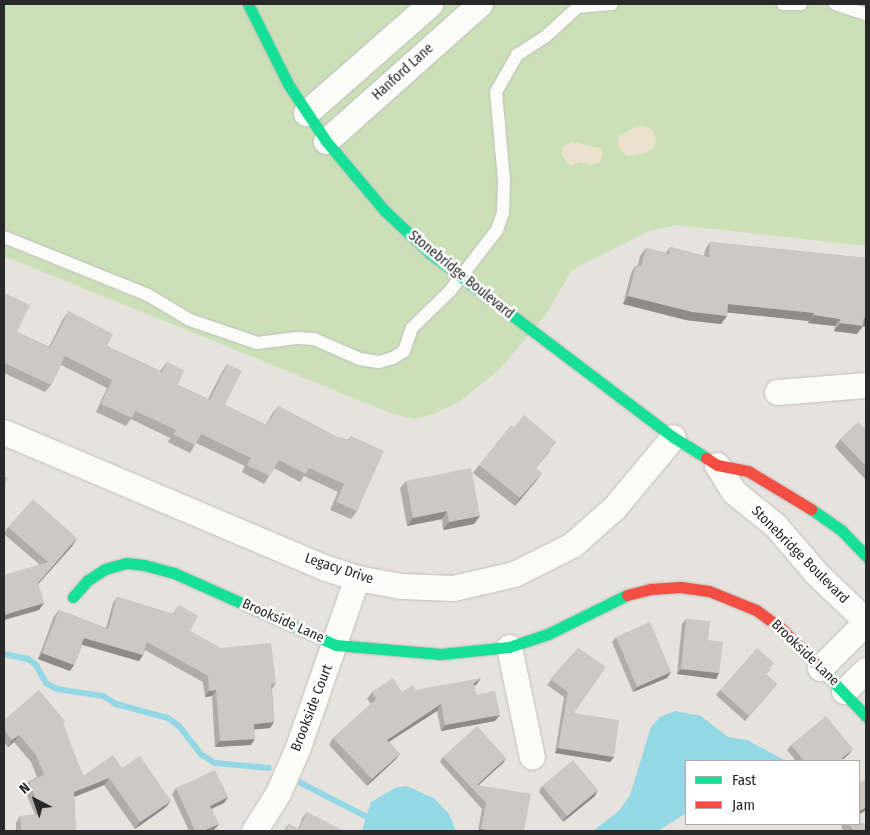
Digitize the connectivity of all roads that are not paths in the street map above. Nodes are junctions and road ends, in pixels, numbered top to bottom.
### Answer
1 (248, 4) edge
2 (430, 4) edge
3 (480, 4) edge
4 (612, 4) edge
5 (783, 4) edge
6 (801, 4) edge
7 (835, 4) edge
8 (866, 14) edge
9 (306, 113) junction
10 (326, 141) junction
11 (4, 238) edge
12 (460, 277) junction
13 (866, 385) edge
14 (777, 392) dead end
15 (4, 432) edge
16 (672, 437) junction
17 (717, 465) junction
18 (866, 556) edge
19 (357, 578) junction
20 (73, 597) dead end
21 (866, 622) edge
22 (336, 645) junction
23 (509, 647) junction
24 (820, 668) junction
25 (866, 670) edge
26 (844, 691) junction
27 (866, 716) edge
28 (532, 757) dead end
29 (254, 831) edge

1 - 9 street, Stonebridge Boulevard
2 - 9 street
3 - 10 street, Hanford Lane
4 - 12 lane
5 - 6 lane
7 - 8 lane
9 - 10 street, Stonebridge Boulevard
10 - 12 street, Stonebridge Boulevard
11 - 12 lane
12 - 16 street, Stonebridge Boulevard
13 - 14 street
15 - 19 street, Legacy Drive
16 - 17 street, Stonebridge Boulevard
16 - 19 street, Legacy Drive
17 - 18 street, Stonebridge Boulevard
17 - 21 street, Stonebridge Boulevard
19 - 22 street, Brookside Court
20 - 22 street, Brookside Lane
21 - 24 street
22 - 23 street, Brookside Lane
22 - 29 street, Brookside Court
23 - 24 street, Brookside Lane
23 - 28 street
24 - 26 street, Brookside Lane
25 - 26 street
26 - 27 street, Brookside Lane

